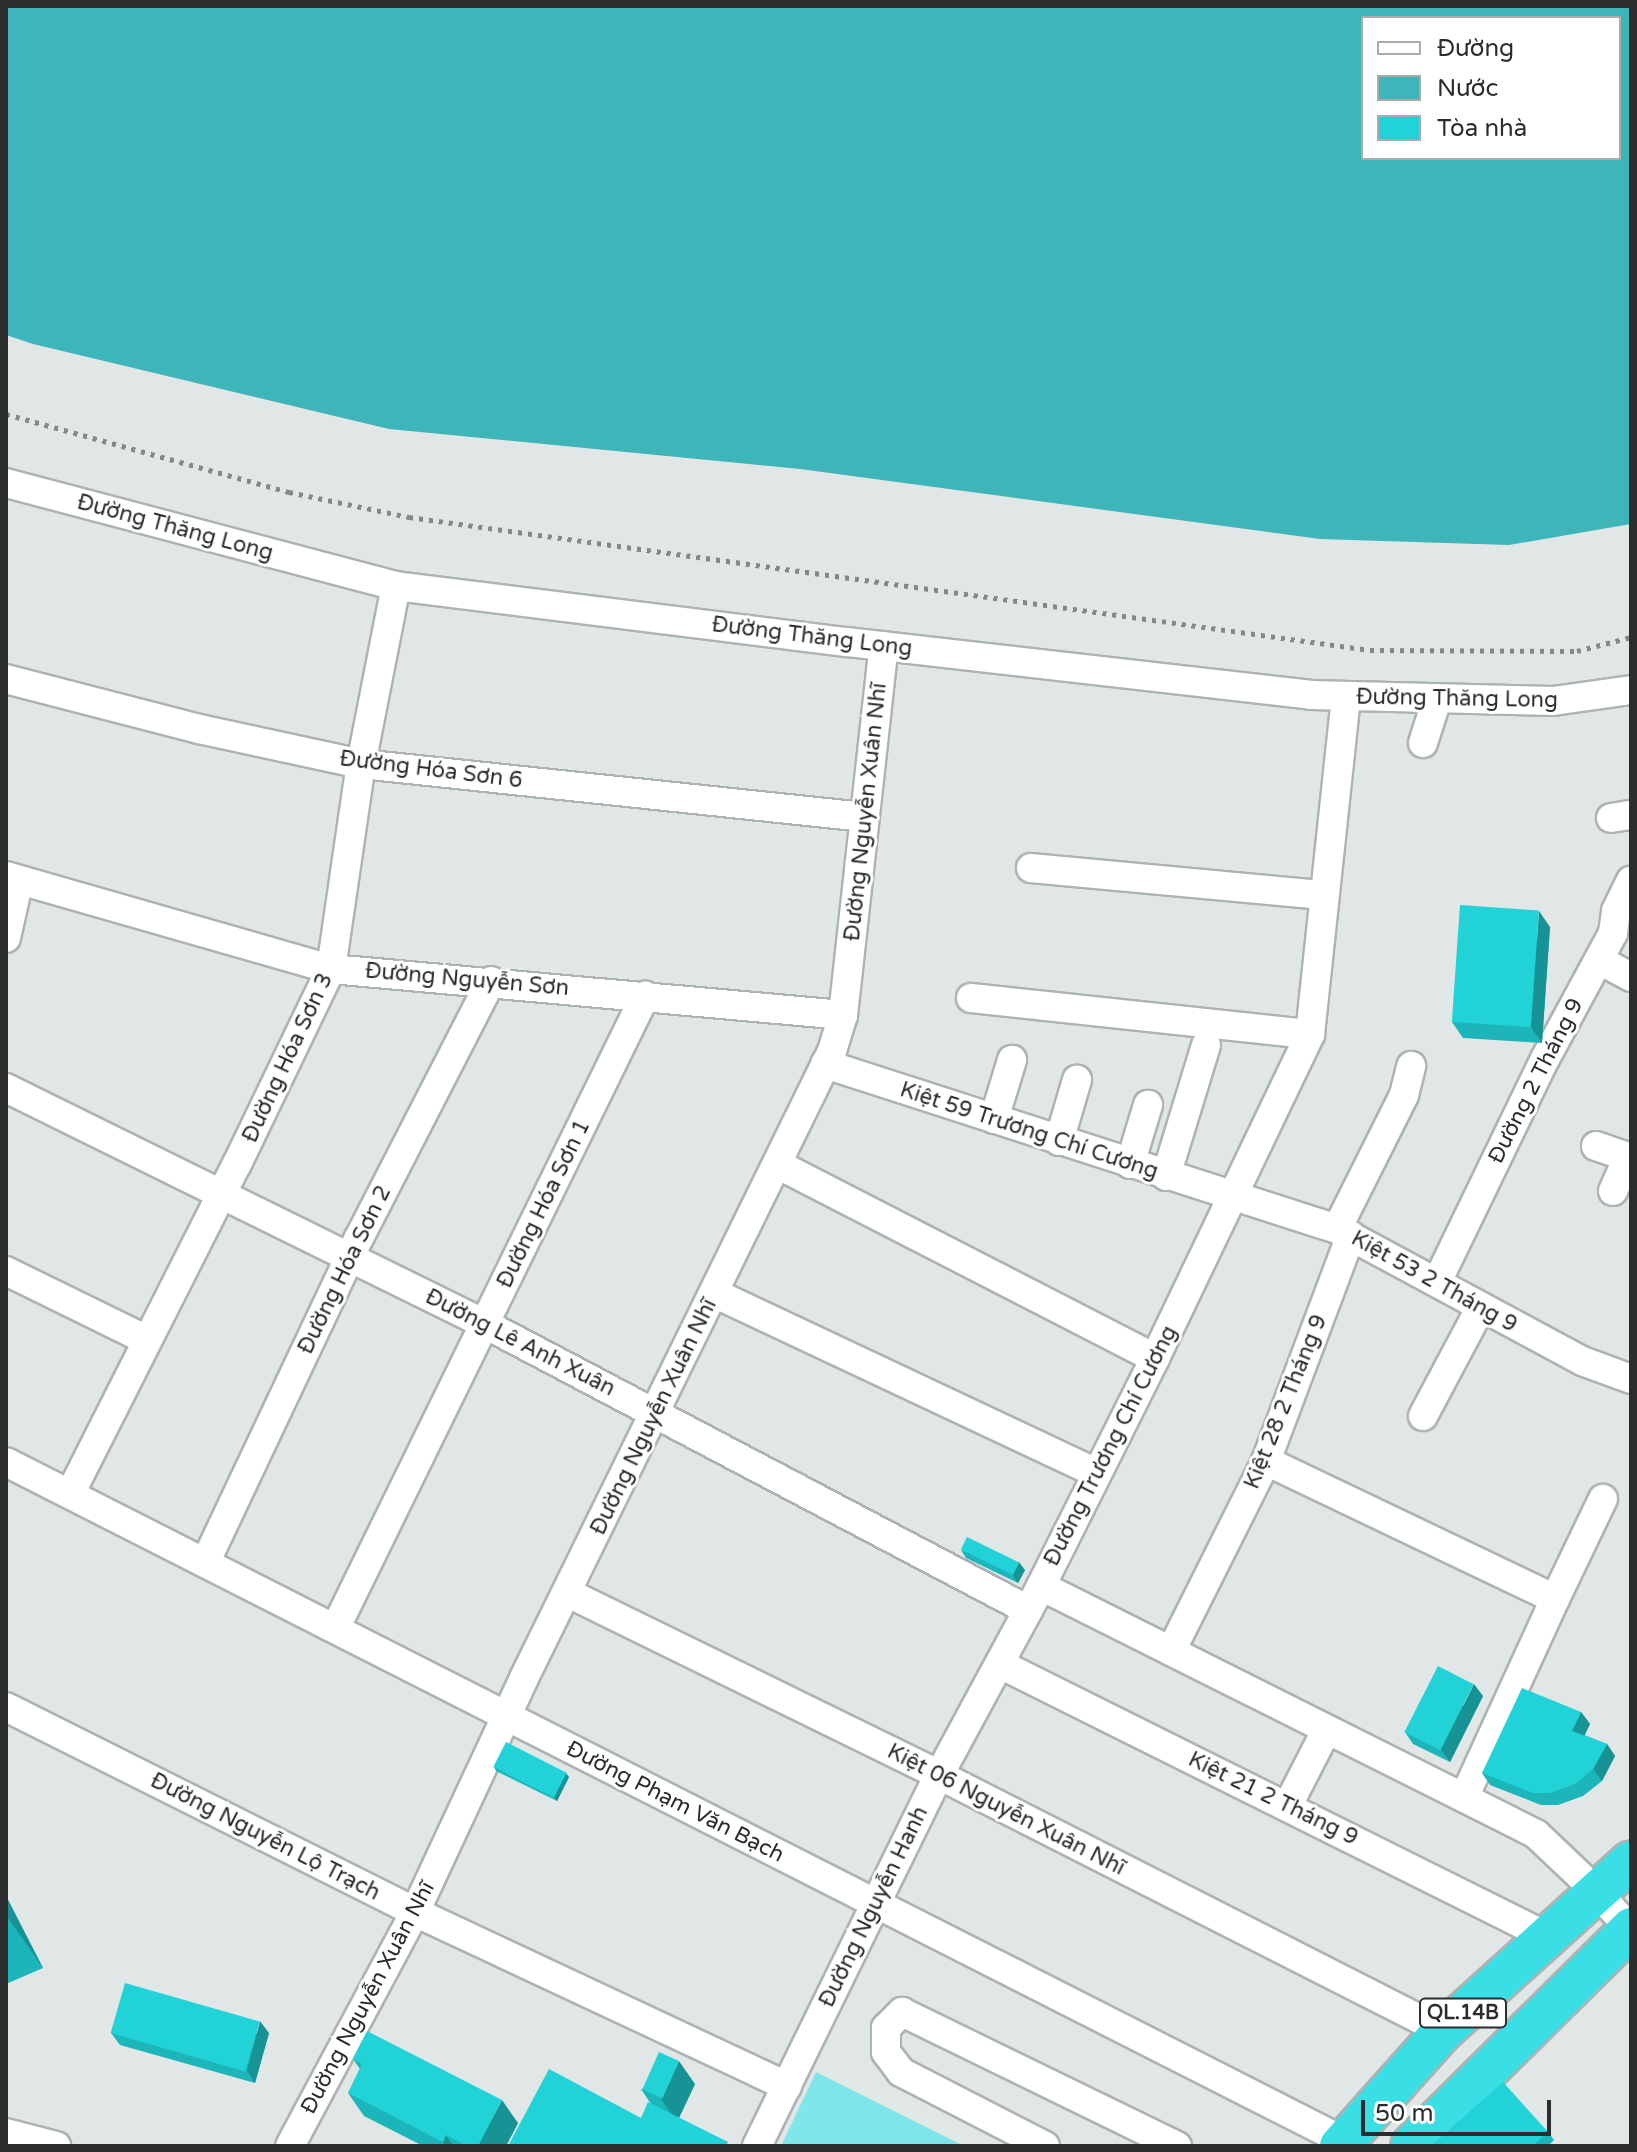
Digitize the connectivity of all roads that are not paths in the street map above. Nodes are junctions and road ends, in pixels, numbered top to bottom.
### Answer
1 (6, 483) edge
2 (396, 586) junction
3 (884, 646) junction
4 (6, 679) edge
5 (1631, 690) edge
6 (1346, 697) junction
7 (1437, 699) junction
8 (1423, 743) dead end
9 (361, 764) junction
10 (864, 817) junction
11 (1031, 868) dead end
12 (12, 878) edge
13 (1631, 880) edge
14 (1323, 895) junction
15 (6, 938) edge
16 (1599, 960) junction
17 (331, 969) junction
18 (1631, 977) edge
19 (491, 981) junction
20 (645, 996) junction
21 (971, 998) dead end
22 (843, 1015) junction
23 (1310, 1034) junction
24 (1206, 1045) dead end
25 (1012, 1060) dead end
26 (825, 1064) junction
27 (1411, 1066) dead end
28 (1077, 1080) dead end
29 (6, 1088) edge
30 (1148, 1105) dead end
31 (994, 1119) junction
32 (1059, 1141) junction
33 (1596, 1146) dead end
34 (1629, 1158) edge
35 (777, 1164) junction
36 (1130, 1164) junction
37 (1166, 1176) junction
38 (1613, 1191) dead end
39 (221, 1194) junction
40 (1233, 1198) junction
41 (1344, 1232) junction
42 (350, 1258) junction
43 (6, 1271) edge
44 (1437, 1282) junction
45 (714, 1293) junction
46 (1481, 1307) junction
47 (485, 1324) junction
48 (147, 1340) junction
49 (1155, 1358) junction
50 (1631, 1379) edge
51 (656, 1413) junction
52 (1423, 1416) dead end
53 (1266, 1461) junction
54 (6, 1462) edge
55 (1097, 1473) junction
56 (70, 1494) junction
57 (1603, 1499) dead end
58 (206, 1561) junction
59 (568, 1593) junction
60 (1034, 1598) junction
61 (1555, 1599) junction
62 (336, 1627) junction
63 (1171, 1651) junction
64 (1000, 1664) junction
65 (6, 1707) edge
66 (506, 1716) junction
67 (1327, 1729) junction
68 (939, 1775) junction
69 (1465, 1796) junction
70 (1288, 1805) junction
71 (1631, 1861) edge
72 (1596, 1891) junction
73 (875, 1904) junction
74 (415, 1912) junction
75 (1631, 1929) edge
76 (1546, 1936) junction
77 (1443, 2031) junction
78 (787, 2086) junction
79 (6, 2133) edge
80 (1342, 2144) edge
81 (56, 2146) edge
82 (290, 2146) edge
83 (757, 2146) edge
84 (1045, 2146) edge
85 (1177, 2146) edge
86 (1411, 2146) edge

1 - 2 street, Đường Thăng Long
2 - 3 street, Đường Thăng Long
2 - 9 street, Đường Hóa Sơn 3
3 - 6 street, Đường Thăng Long
3 - 10 street, Đường Nguyễn Xuân Nhĩ
4 - 9 street, Đường Hóa Sơn 6
5 - 7 street, Đường Thăng Long
6 - 7 street, Đường Thăng Long
6 - 14 street, Đường Trương Chí Cương
7 - 8 street
9 - 10 street, Đường Hóa Sơn 6
9 - 17 street, Đường Hóa Sơn 3
10 - 22 street, Đường Nguyễn Xuân Nhĩ
11 - 14 street
12 - 15 street
12 - 17 street, Đường Nguyễn Sơn
13 - 16 street, Đường 2 Tháng 9
14 - 23 street, Đường Trương Chí Cương
16 - 18 street
16 - 44 street, Đường 2 Tháng 9
17 - 19 street, Đường Nguyễn Sơn
17 - 39 street, Đường Hóa Sơn 3
19 - 20 street, Đường Nguyễn Sơn
19 - 42 street, Đường Hóa Sơn 2
20 - 22 street, Đường Nguyễn Sơn
20 - 47 street, Đường Hóa Sơn 1
21 - 23 street
22 - 26 street, Đường Nguyễn Xuân Nhĩ
23 - 40 street, Đường Trương Chí Cương
24 - 37 street
25 - 31 street
26 - 31 street, Kiệt 59 Trương Chí Cương
26 - 35 street, Đường Nguyễn Xuân Nhĩ
27 - 41 street, Kiệt 28 2 Tháng 9
28 - 32 street
29 - 39 street, Đường Lê Anh Xuân
30 - 36 street
31 - 32 street, Kiệt 59 Trương Chí Cương
32 - 36 street, Kiệt 59 Trương Chí Cương
33 - 34 street
34 - 38 street
35 - 45 street, Đường Nguyễn Xuân Nhĩ
35 - 49 street
36 - 37 street, Kiệt 59 Trương Chí Cương
37 - 40 street, Kiệt 59 Trương Chí Cương
39 - 42 street, Đường Lê Anh Xuân
39 - 48 street, Đường Hóa Sơn 3
40 - 41 street, Kiệt 53 2 Tháng 9
40 - 49 street, Đường Trương Chí Cương
41 - 44 street, Kiệt 53 2 Tháng 9
41 - 53 street, Kiệt 28 2 Tháng 9
42 - 47 street, Đường Lê Anh Xuân
42 - 58 street, Đường Hóa Sơn 2
43 - 48 street
44 - 46 street, Kiệt 53 2 Tháng 9
45 - 51 street, Đường Nguyễn Xuân Nhĩ
45 - 55 street
46 - 50 street, Kiệt 53 2 Tháng 9
46 - 52 street
47 - 51 street, Đường Lê Anh Xuân
47 - 62 street, Đường Hóa Sơn 1
48 - 56 street, Đường Hóa Sơn 3
49 - 55 street, Đường Trương Chí Cương
51 - 59 street, Đường Nguyễn Xuân Nhĩ
51 - 60 street, Đường Lê Anh Xuân
53 - 61 street
53 - 63 street, Kiệt 28 2 Tháng 9
54 - 56 street, Đường Phạm Văn Bạch
55 - 60 street, Đường Trương Chí Cương
56 - 58 street, Đường Phạm Văn Bạch
57 - 61 street
58 - 62 street, Đường Phạm Văn Bạch
59 - 66 street, Đường Nguyễn Xuân Nhĩ
59 - 68 street, Kiệt 06 Nguyễn Xuân Nhĩ
60 - 63 street, Đường Trương Chí Cương
60 - 64 street, Đường Nguyễn Hanh
61 - 69 street
62 - 66 street, Đường Phạm Văn Bạch
63 - 67 street, Đường Trương Chí Cương
64 - 68 street, Đường Nguyễn Hanh
64 - 70 street, Kiệt 21 2 Tháng 9
65 - 74 street, Đường Nguyễn Lộ Trạch
66 - 73 street, Đường Phạm Văn Bạch
66 - 74 street, Đường Nguyễn Xuân Nhĩ
67 - 69 street, Đường Trương Chí Cương
67 - 70 street
68 - 73 street, Đường Nguyễn Hanh
68 - 77 street, Kiệt 06 Nguyễn Xuân Nhĩ
69 - 72 street, Đường Trương Chí Cương
70 - 76 street, Kiệt 21 2 Tháng 9
71 - 72 highway, QL.14B
72 - 75 street, Đường Trương Chí Cương
72 - 76 highway, QL.14B
73 - 78 street, Đường Nguyễn Hanh
73 - 80 street, Đường Phạm Văn Bạch
74 - 78 street, Đường Nguyễn Lộ Trạch
74 - 82 street, Đường Nguyễn Xuân Nhĩ
75 - 86 highway, QL.14B
76 - 77 highway, QL.14B
77 - 80 highway, QL.14B
78 - 83 street, Đường Nguyễn Hanh
79 - 81 street
84 - 85 street

